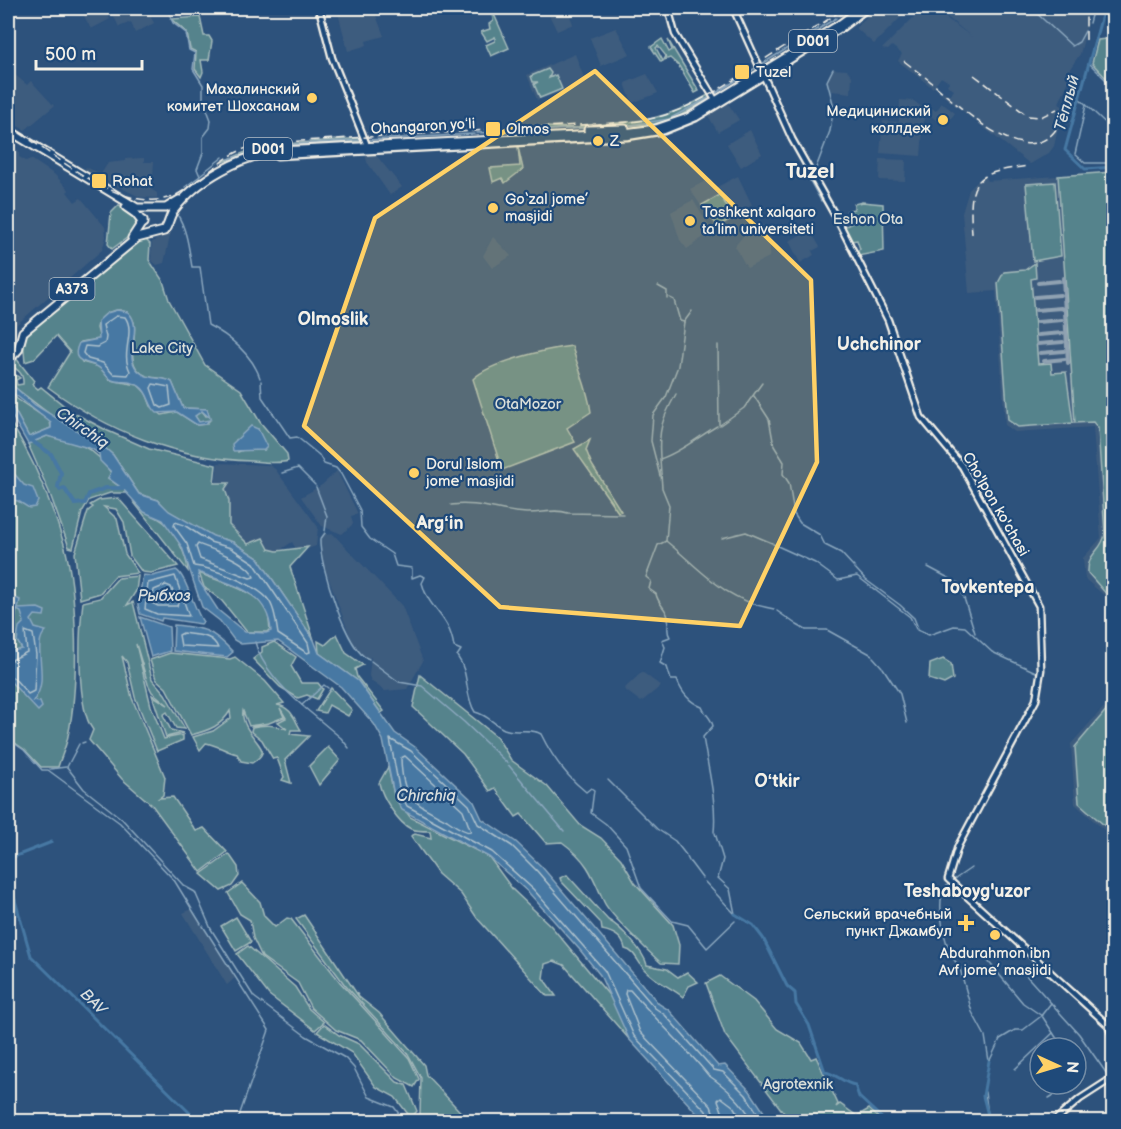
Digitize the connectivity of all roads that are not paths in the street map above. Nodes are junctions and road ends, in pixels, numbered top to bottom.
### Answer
1 (319, 8) edge
2 (669, 8) edge
3 (733, 8) edge
4 (856, 8) edge
5 (862, 8) edge
6 (868, 8) edge
7 (1112, 8) edge
8 (1113, 17) edge
9 (823, 38) junction
10 (762, 73) junction
11 (715, 100) junction
12 (616, 131) junction
13 (8, 132) edge
14 (605, 132) junction
15 (627, 135) junction
16 (560, 136) junction
17 (505, 137) junction
18 (518, 141) junction
19 (553, 141) junction
20 (395, 143) junction
21 (366, 145) junction
22 (414, 146) junction
23 (333, 147) junction
24 (272, 152) junction
25 (60, 164) junction
26 (154, 209) junction
27 (142, 221) junction
28 (168, 222) junction
29 (152, 234) junction
30 (8, 361) edge
31 (1113, 1040) edge
32 (1111, 1079) edge
33 (1053, 1122) edge

1 - 21 main road
2 - 11 main road
3 - 10 main road, Cho'lpon ko'chasi
4 - 10 highway, Ohangaron yoʻli / D001
5 - 9 highway, Ohangaron yoʻli / D001
6 - 9 main road, Ohangaron yoʻli
7 - 8 highway
9 - 10 highway, Ohangaron yoʻli / D001
10 - 11 highway, Ohangaron yoʻli / D001
10 - 11 highway, Ohangaron yoʻli / D001
10 - 31 main road, Cho'lpon ko'chasi
11 - 12 highway, Ohangaron yoʻli / D001
11 - 15 highway, Ohangaron yoʻli / D001
12 - 14 highway, Ohangaron yoʻli / D001
12 - 15 highway, Ohangaron yoʻli / D001
13 - 25 highway
14 - 16 highway, Ohangaron yoʻli / D001
14 - 17 highway, Ohangaron yoʻli / D001
15 - 19 main road, Ohangaron yoʻli
16 - 18 highway, Ohangaron yoʻli / D001
16 - 19 highway
17 - 18 highway, Ohangaron yoʻli / D001
17 - 20 highway, Ohangaron yoʻli / D001
17 - 22 highway, Ohangaron yoʻli / D001
18 - 19 main road, Ohangaron yoʻli
18 - 22 main road, Ohangaron yoʻli
20 - 21 highway, Ohangaron yoʻli / D001
20 - 22 highway, Ohangaron yoʻli / D001
21 - 23 highway, Ohangaron yoʻli / D001
22 - 24 main road, Ohangaron yoʻli
23 - 24 highway, Ohangaron yoʻli / D001
23 - 26 highway, Ohangaron yoʻli / D001
24 - 28 highway, Ohangaron yoʻli / D001
25 - 26 highway
25 - 27 highway
26 - 27 highway, D001
26 - 28 highway
27 - 29 highway
27 - 30 highway, A373
28 - 29 highway, D001
29 - 30 highway, A373
32 - 33 main road

